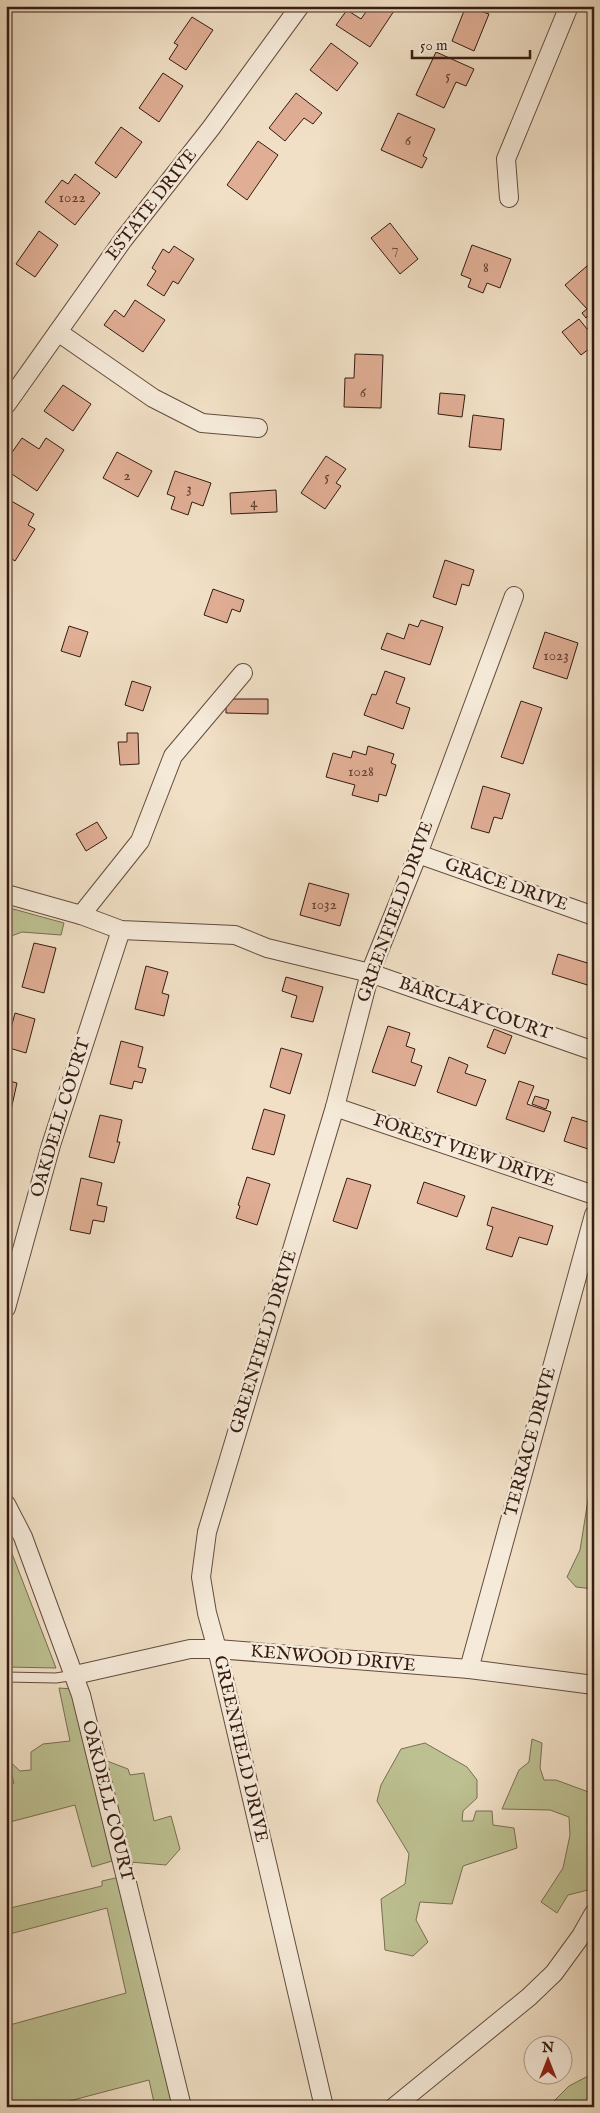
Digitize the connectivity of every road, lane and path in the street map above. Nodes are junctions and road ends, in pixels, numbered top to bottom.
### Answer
1 (300, 6) edge
2 (569, 6) edge
3 (509, 198) dead end
4 (58, 332) junction
5 (6, 405) edge
6 (258, 428) dead end
7 (514, 596) dead end
8 (243, 673) dead end
9 (418, 854) junction
10 (6, 894) edge
11 (81, 915) junction
12 (594, 916) edge
13 (121, 930) junction
14 (370, 973) junction
15 (594, 1051) edge
16 (334, 1108) junction
17 (594, 1195) edge
18 (594, 1215) edge
19 (6, 1308) edge
20 (6, 1504) edge
21 (217, 1649) junction
22 (469, 1669) junction
23 (75, 1675) junction
24 (6, 1677) edge
25 (594, 1685) edge
26 (594, 1913) edge
27 (182, 2107) edge
28 (324, 2107) edge
29 (394, 2107) edge

1 - 4 street, ESTATE DRIVE
2 - 3 street
4 - 5 street, ESTATE DRIVE
4 - 6 street
7 - 9 street, GREENFIELD DRIVE
8 - 11 street
9 - 12 street, GRACE DRIVE
9 - 14 street, GREENFIELD DRIVE
10 - 11 street
11 - 13 street
13 - 14 street, BARCLAY COURT
13 - 19 street, OAKDELL COURT
14 - 15 street, BARCLAY COURT
14 - 16 street, GREENFIELD DRIVE
16 - 17 street, FOREST VIEW DRIVE
16 - 21 street, GREENFIELD DRIVE
18 - 22 street, TERRACE DRIVE
20 - 23 street, OAKDELL COURT
21 - 22 street, KENWOOD DRIVE
21 - 23 street, KENWOOD DRIVE
21 - 28 street, GREENFIELD DRIVE
22 - 25 street, KENWOOD DRIVE
23 - 24 lane
23 - 27 street, OAKDELL COURT
26 - 29 street

